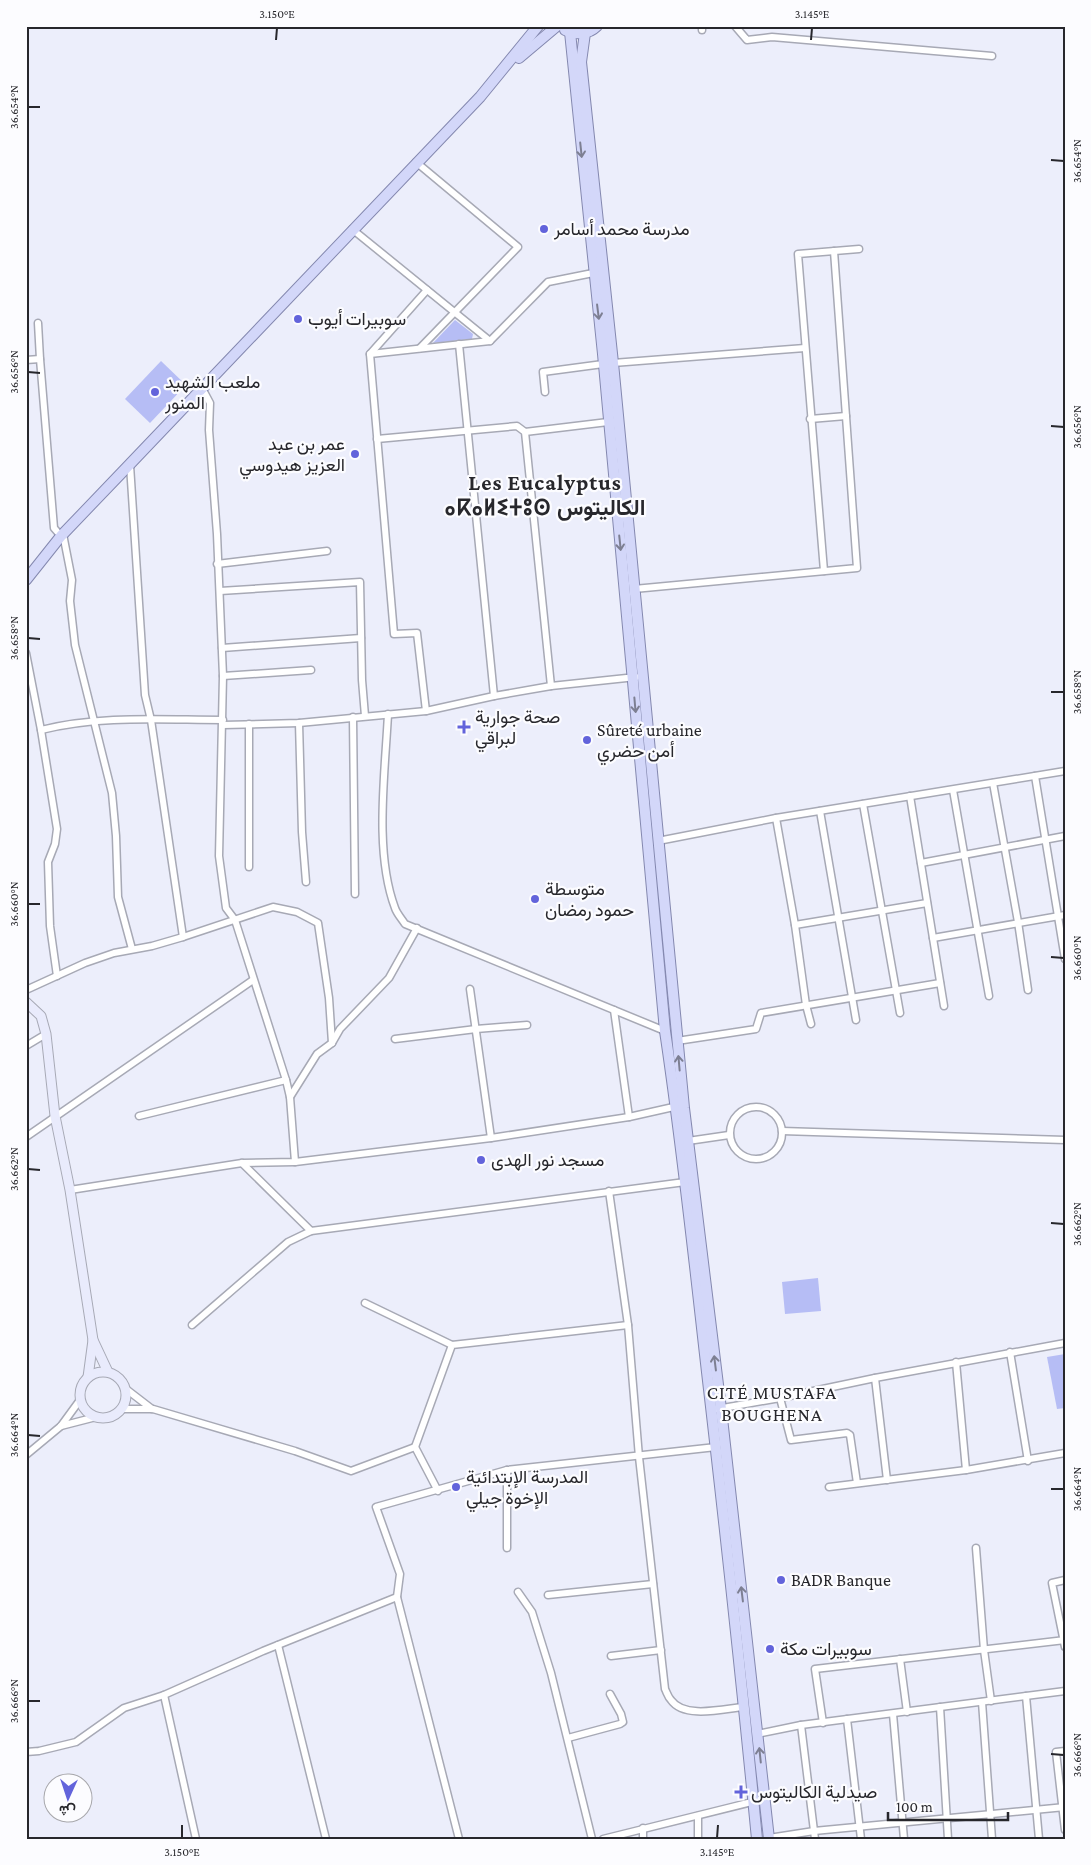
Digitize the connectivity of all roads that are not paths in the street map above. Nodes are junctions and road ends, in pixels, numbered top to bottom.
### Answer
1 (538, 26) edge
2 (558, 26) edge
3 (597, 26) edge
4 (735, 26) edge
5 (570, 32) junction
6 (585, 33) junction
7 (992, 56) dead end
8 (502, 71) junction
9 (416, 162) junction
10 (352, 229) junction
11 (859, 249) dead end
12 (834, 251) junction
13 (593, 272) junction
14 (427, 290) junction
15 (455, 312) junction
16 (38, 323) dead end
17 (490, 341) junction
18 (459, 344) junction
19 (420, 348) junction
20 (805, 348) junction
21 (370, 354) junction
22 (40, 359) junction
23 (26, 360) edge
24 (608, 363) junction
25 (202, 388) junction
26 (545, 392) dead end
27 (846, 416) junction
28 (810, 419) junction
29 (608, 422) junction
30 (467, 432) junction
31 (525, 432) junction
32 (377, 440) junction
33 (130, 464) junction
34 (62, 535) junction
35 (327, 552) dead end
36 (217, 564) junction
37 (824, 571) junction
38 (26, 580) edge
39 (634, 589) junction
40 (220, 591) junction
41 (361, 638) junction
42 (222, 648) junction
43 (26, 653) edge
44 (311, 670) dead end
45 (223, 676) junction
46 (638, 677) junction
47 (550, 686) junction
48 (494, 696) junction
49 (426, 711) junction
50 (388, 714) junction
51 (365, 716) junction
52 (353, 717) junction
53 (151, 720) junction
54 (93, 722) junction
55 (223, 723) junction
56 (299, 723) junction
57 (249, 724) junction
58 (41, 730) junction
59 (1065, 771) edge
60 (1035, 776) junction
61 (993, 783) junction
62 (953, 790) junction
63 (910, 796) junction
64 (864, 804) junction
65 (820, 811) junction
66 (776, 818) junction
67 (1065, 836) edge
68 (1044, 840) junction
69 (658, 841) junction
70 (1004, 847) junction
71 (964, 855) junction
72 (921, 863) junction
73 (248, 867) dead end
74 (306, 882) dead end
75 (355, 894) dead end
76 (927, 903) junction
77 (882, 910) junction
78 (1061, 915) edge
79 (838, 919) junction
80 (234, 920) junction
81 (1018, 922) junction
82 (796, 926) junction
83 (417, 928) junction
84 (977, 930) junction
85 (183, 937) junction
86 (933, 938) junction
87 (132, 949) junction
88 (1065, 959) edge
89 (57, 976) junction
90 (253, 980) junction
91 (940, 983) junction
92 (470, 989) dead end
93 (26, 990) edge
94 (1028, 990) dead end
95 (896, 991) junction
96 (989, 996) dead end
97 (852, 998) junction
98 (26, 1002) edge
99 (806, 1005) junction
100 (944, 1006) dead end
101 (614, 1010) junction
102 (900, 1013) dead end
103 (856, 1020) dead end
104 (811, 1024) dead end
105 (526, 1025) dead end
106 (476, 1029) junction
107 (665, 1031) junction
108 (46, 1034) junction
109 (396, 1040) dead end
110 (677, 1041) junction
111 (332, 1043) junction
112 (26, 1046) edge
113 (286, 1080) junction
114 (290, 1097) junction
115 (680, 1107) junction
116 (55, 1116) junction
117 (139, 1116) dead end
118 (629, 1117) junction
119 (782, 1132) junction
120 (729, 1135) junction
121 (26, 1137) edge
122 (491, 1138) junction
123 (1065, 1140) edge
124 (688, 1141) junction
125 (295, 1162) junction
126 (242, 1163) junction
127 (685, 1182) junction
128 (70, 1190) junction
129 (609, 1192) junction
130 (312, 1231) junction
131 (365, 1303) dead end
132 (192, 1325) dead end
133 (628, 1325) junction
134 (93, 1340) junction
135 (1065, 1343) edge
136 (452, 1345) junction
137 (1010, 1352) junction
138 (956, 1362) junction
139 (108, 1372) junction
140 (88, 1377) junction
141 (875, 1378) junction
142 (126, 1389) junction
143 (780, 1398) junction
144 (80, 1400) junction
145 (122, 1409) junction
146 (153, 1409) junction
147 (716, 1410) junction
148 (96, 1417) junction
149 (61, 1426) junction
150 (415, 1446) junction
151 (716, 1447) junction
152 (1065, 1453) edge
153 (26, 1455) edge
154 (639, 1457) junction
155 (1028, 1461) junction
156 (507, 1470) junction
157 (966, 1470) junction
158 (888, 1480) junction
159 (857, 1484) junction
160 (829, 1487) dead end
161 (438, 1490) junction
162 (508, 1548) dead end
163 (976, 1548) dead end
164 (1065, 1580) edge
165 (653, 1584) junction
166 (518, 1592) dead end
167 (548, 1595) dead end
168 (397, 1597) junction
169 (1064, 1642) edge
170 (278, 1646) junction
171 (661, 1650) junction
172 (984, 1650) junction
173 (611, 1656) dead end
174 (900, 1659) junction
175 (1065, 1691) edge
176 (610, 1694) dead end
177 (164, 1695) junction
178 (1026, 1696) junction
179 (991, 1701) junction
180 (982, 1702) junction
181 (743, 1707) junction
182 (940, 1707) junction
183 (907, 1712) junction
184 (893, 1714) junction
185 (847, 1719) junction
186 (823, 1722) junction
187 (801, 1725) junction
188 (758, 1734) junction
189 (568, 1738) junction
190 (1065, 1751) edge
191 (26, 1752) edge
192 (764, 1799) junction
193 (753, 1803) junction
194 (1064, 1807) edge
195 (1037, 1810) junction
196 (990, 1814) junction
197 (698, 1816) junction
198 (946, 1818) junction
199 (903, 1822) junction
200 (860, 1826) junction
201 (643, 1828) junction
202 (1065, 1830) edge
203 (814, 1831) junction
204 (769, 1838) edge
205 (196, 1839) edge
206 (326, 1839) edge
207 (459, 1839) edge
208 (592, 1839) edge
209 (603, 1839) edge
210 (643, 1839) edge
211 (698, 1839) edge
212 (757, 1839) edge
213 (815, 1839) edge
214 (861, 1839) edge
215 (904, 1839) edge
216 (948, 1839) edge
217 (992, 1839) edge
218 (1039, 1839) edge

1 - 8 main road
2 - 5 main road
2 - 8 main road
3 - 6 main road
4 - 7 street
5 - 6 main road
5 -> 13 main road
6 - 24 main road
8 - 9 main road
9 - 10 main road
9 - 15 street
10 - 14 street
10 - 25 main road
11 - 12 street
12 - 20 street
12 - 27 street
13 - 17 street
13 -> 24 main road
14 - 15 street
14 - 21 street
15 - 17 street
15 - 19 street
16 - 22 street
17 - 18 street
18 - 19 street
18 - 30 street
19 - 21 street
20 - 24 street
20 - 28 street
21 - 32 street
22 - 23 street
22 - 34 street
24 - 26 street
24 - 29 main road
24 - 39 main road
25 - 33 main road
25 - 36 street
27 - 28 street
27 - 37 street
28 - 37 street
29 - 31 street
29 -> 46 main road
30 - 31 street
30 - 32 street
30 - 48 street
31 - 47 street
32 - 49 street
33 - 34 main road
33 - 53 street
34 - 38 main road
34 - 54 street
35 - 36 street
36 - 40 street
37 - 39 street
39 - 46 main road
40 - 41 street
40 - 42 street
41 - 42 street
41 - 51 street
42 - 45 street
43 - 58 street
44 - 45 street
45 - 55 street
46 - 47 street
46 - 69 main road
46 -> 107 main road
47 - 48 street
48 - 49 street
49 - 50 street
50 - 51 street
50 - 83 street
51 - 52 street
52 - 56 street
52 - 75 street
53 - 54 street
53 - 55 street
53 - 85 street
54 - 58 street
54 - 87 street
55 - 57 street
55 - 80 street
56 - 57 street
56 - 74 street
57 - 73 street
58 - 89 street
59 - 60 street
60 - 61 street
60 - 68 street
61 - 62 street
61 - 70 street
62 - 63 street
62 - 71 street
63 - 64 street
63 - 72 street
64 - 65 street
64 - 77 street
65 - 66 street
65 - 79 street
66 - 69 street
66 - 82 street
67 - 68 street
68 - 70 street
68 - 78 street
69 - 110 main road
70 - 71 street
70 - 81 street
71 - 72 street
71 - 84 street
72 - 76 street
76 - 77 street
76 - 86 street
77 - 79 street
77 - 95 street
78 - 81 street
78 - 88 street
79 - 82 street
79 - 97 street
80 - 85 street
80 - 90 street
80 - 111 street
81 - 84 street
81 - 94 street
82 - 99 street
83 - 101 street
83 - 111 street
84 - 86 street
84 - 96 street
85 - 87 street
86 - 91 street
87 - 89 street
89 - 93 street
90 - 113 street
90 - 116 street
91 - 95 street
91 - 100 street
92 - 106 street
95 - 97 street
95 - 102 street
97 - 99 street
97 - 103 street
98 - 108 street
99 - 104 street
99 - 110 street
101 - 107 street
101 - 118 street
105 - 106 street
106 - 109 street
106 - 122 street
107 - 115 main road
108 - 112 street
108 - 116 street
115 -> 110 main road
111 - 114 street
113 - 114 street
113 - 117 street
114 - 125 street
115 - 118 street
115 - 124 main road
115 - 127 main road
116 - 121 street
116 - 128 street
118 - 122 street
119 - 120 street
119 - 120 street
119 - 123 street
120 - 124 street
122 - 125 street
147 -> 124 main road
125 - 126 street
126 - 128 street
126 - 130 street
127 - 129 street
127 - 147 main road
128 - 134 street
129 - 130 street
129 - 133 street
130 - 132 street
131 - 136 street
133 - 136 street
133 - 154 street
134 - 139 street
134 - 140 street
135 - 137 street
136 - 150 street
137 - 138 street
137 - 155 street
138 - 141 street
138 - 157 street
139 - 140 street
139 - 142 street
140 - 144 street
141 - 143 street
141 - 158 street
142 - 145 street
142 - 146 street
143 - 147 street
143 - 159 street
144 - 148 street
144 - 149 street
145 - 146 street
145 - 148 street
146 - 150 street
147 - 151 main road
188 -> 147 main road
148 - 149 street
149 - 153 street
150 - 161 street
151 - 154 street
151 - 181 main road
152 - 155 street
154 - 156 street
154 - 165 street
155 - 157 street
156 - 161 street
156 - 162 street
157 - 158 street
158 - 159 street
159 - 160 street
161 - 168 street
163 - 172 street
164 - 169 street
165 - 167 street
165 - 171 street
166 - 189 street
168 - 170 street
168 - 207 street
169 - 172 street
170 - 177 street
170 - 206 street
171 - 173 street
171 - 181 street
172 - 174 street
172 - 179 street
174 - 183 street
174 - 186 street
175 - 178 street
176 - 189 street
177 - 191 street
177 - 205 street
178 - 179 street
178 - 195 street
179 - 180 street
180 - 182 street
180 - 196 street
181 - 193 main road
182 - 183 street
182 - 198 street
183 - 184 street
184 - 185 street
184 - 199 street
185 - 186 street
185 - 200 street
186 - 187 street
187 - 188 street
187 - 203 street
192 -> 188 main road
189 - 208 street
190 - 194 street
192 - 193 street
192 - 204 main road
193 - 197 street
193 - 212 main road
194 - 195 street
194 - 202 street
195 - 196 street
195 - 218 street
196 - 198 street
196 - 217 street
197 - 201 street
197 - 211 street
198 - 199 street
198 - 216 street
199 - 200 street
199 - 215 street
200 - 203 street
200 - 214 street
201 - 209 street
201 - 210 street
203 - 204 street
203 - 213 street

